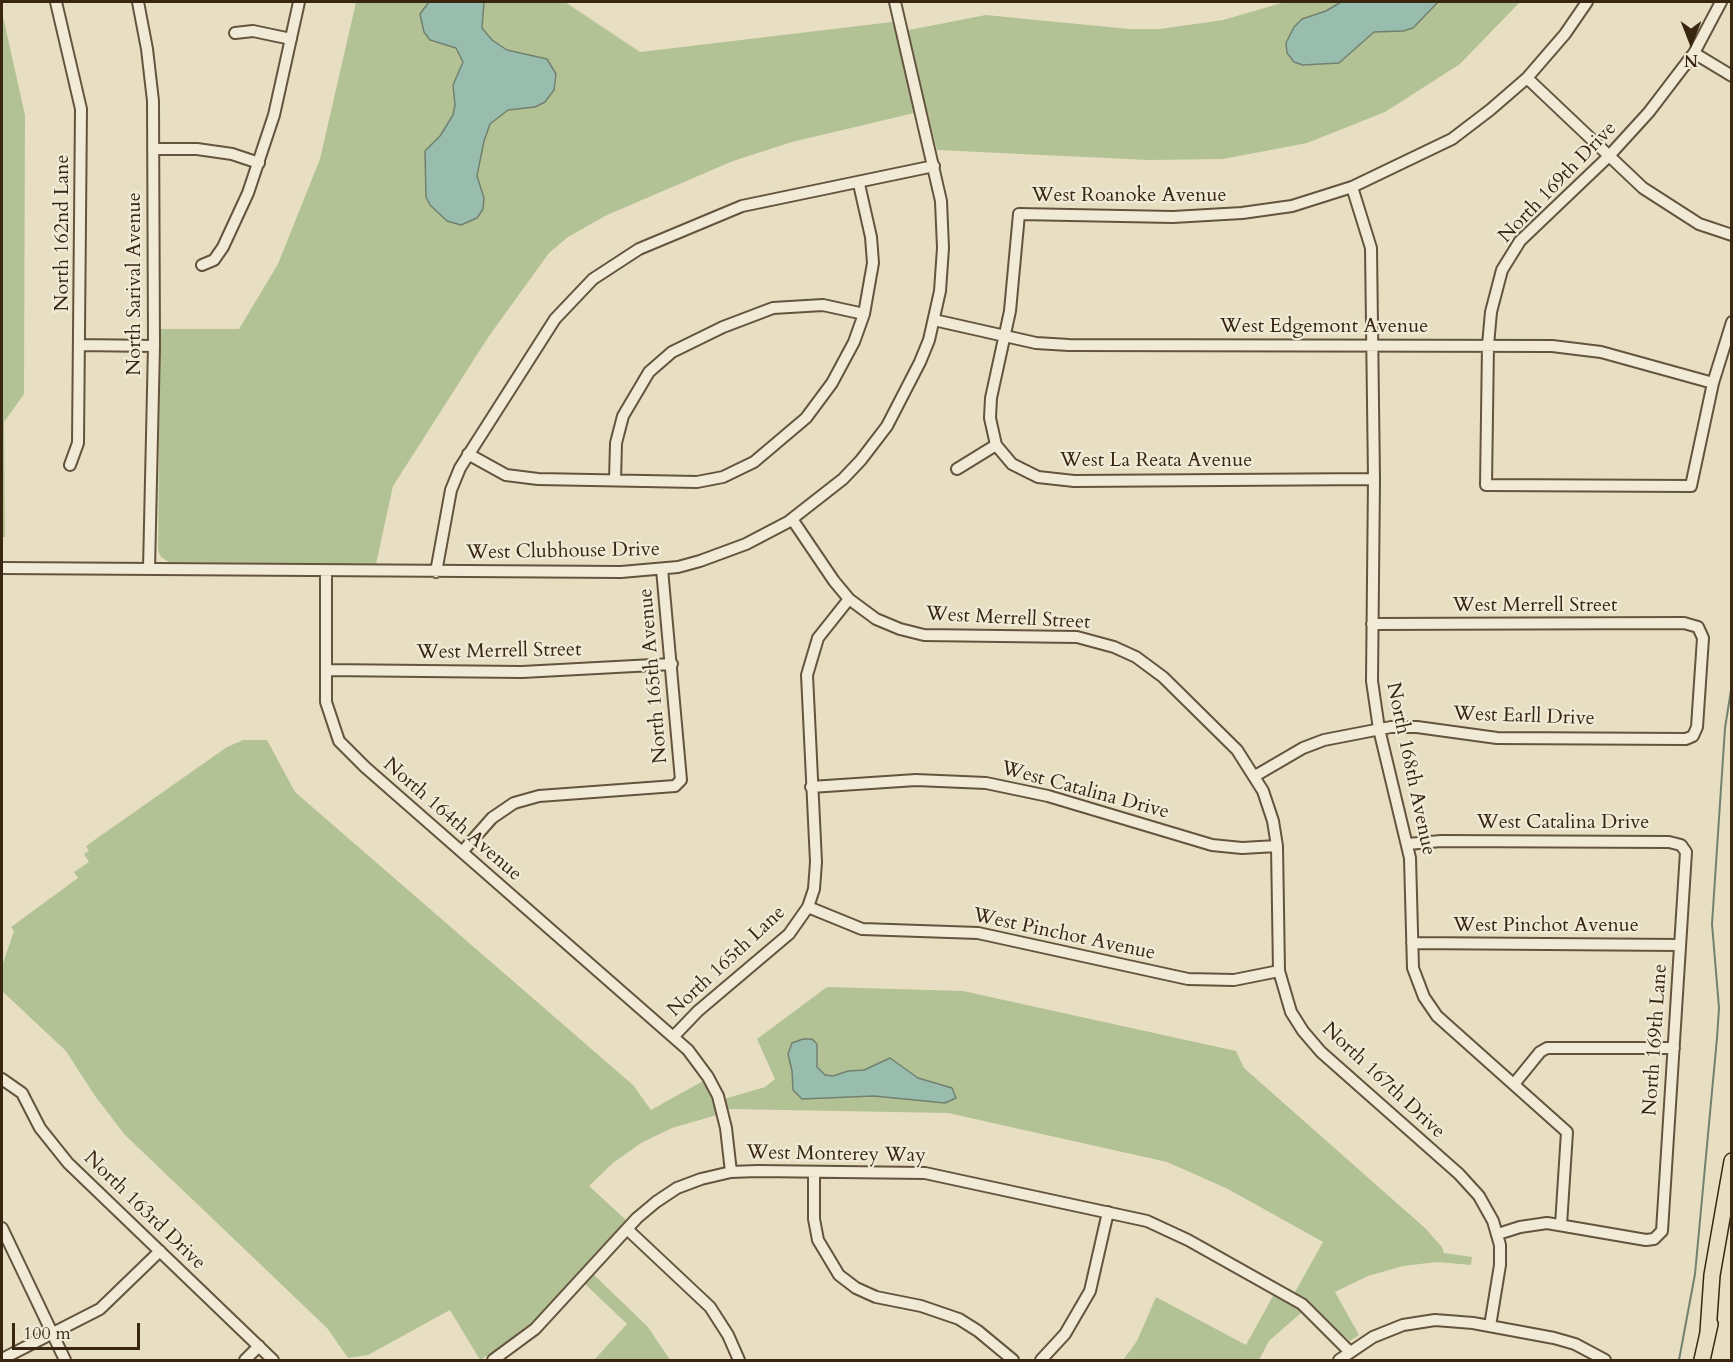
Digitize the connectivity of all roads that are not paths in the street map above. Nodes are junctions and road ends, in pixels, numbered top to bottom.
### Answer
1 (56, 2) edge
2 (138, 2) edge
3 (298, 2) edge
4 (895, 2) edge
5 (1587, 2) edge
6 (1722, 2) edge
7 (235, 33) dead end
8 (291, 39) junction
9 (1694, 52) junction
10 (1731, 76) edge
11 (1527, 78) junction
12 (153, 149) junction
13 (1608, 157) junction
14 (259, 163) junction
15 (934, 166) junction
16 (859, 184) junction
17 (1352, 187) junction
18 (1731, 234) edge
19 (202, 265) dead end
20 (864, 314) junction
21 (934, 320) junction
22 (1731, 322) edge
23 (1003, 336) junction
24 (80, 345) junction
25 (1373, 345) junction
26 (1488, 345) junction
27 (154, 346) junction
28 (1713, 383) junction
29 (996, 445) junction
30 (468, 454) junction
31 (70, 465) dead end
32 (957, 469) dead end
33 (1374, 479) junction
34 (615, 480) junction
35 (792, 519) junction
36 (2, 568) edge
37 (149, 569) junction
38 (662, 569) junction
39 (326, 571) junction
40 (436, 572) junction
41 (849, 599) junction
42 (1372, 624) junction
43 (672, 664) junction
44 (326, 670) junction
45 (1379, 729) junction
46 (1693, 736) joint
47 (1255, 776) junction
48 (812, 787) junction
49 (1408, 844) junction
50 (1682, 845) joint
51 (1276, 846) junction
52 (462, 852) junction
53 (808, 907) junction
54 (1412, 943) junction
55 (1680, 945) junction
56 (1279, 971) junction
57 (674, 1036) junction
58 (1674, 1048) junction
59 (2, 1079) edge
60 (1514, 1084) junction
61 (1731, 1161) edge
62 (731, 1172) junction
63 (814, 1172) junction
64 (1108, 1212) junction
65 (1561, 1225) junction
66 (1731, 1227) edge
67 (2, 1228) edge
68 (627, 1229) junction
69 (1498, 1234) junction
70 (160, 1251) junction
71 (1490, 1326) junction
72 (1708, 1332) junction
73 (52, 1334) junction
74 (259, 1346) junction
75 (1349, 1351) junction
76 (2, 1359) edge
77 (65, 1360) edge
78 (245, 1360) edge
79 (273, 1360) edge
80 (493, 1360) edge
81 (739, 1360) edge
82 (1013, 1360) edge
83 (1041, 1360) edge
84 (1339, 1360) edge
85 (1605, 1360) edge
86 (1702, 1360) edge

1 - 24 street, North 162nd Lane
2 - 12 street, North Sarival Avenue
3 - 8 street
4 - 15 street, West Clubhouse Drive
5 - 11 street, West Roanoke Avenue
6 - 9 street, North 169th Drive
7 - 8 street
8 - 14 street
9 - 10 street
9 - 13 street, North 169th Drive
11 - 13 street
11 - 17 street, West Roanoke Avenue
12 - 14 street
12 - 27 street, North Sarival Avenue
13 - 18 street
13 - 26 street, North 169th Drive
14 - 19 street
15 - 16 street
15 - 21 street, West Clubhouse Drive
16 - 20 street
16 - 30 street
17 - 23 street, West Roanoke Avenue
17 - 25 street, North 168th Avenue
20 - 34 street
20 - 34 street
21 - 23 street, West Edgemont Avenue
21 - 35 street, West Clubhouse Drive
22 - 28 street
23 - 25 street, West Edgemont Avenue
23 - 29 street
24 - 27 street
24 - 31 street, North 162nd Lane
25 - 26 street, West Edgemont Avenue
25 - 33 street, North 168th Avenue
26 - 28 street, West Edgemont Avenue
26 - 28 street, North 169th Drive
27 - 37 street, North Sarival Avenue
29 - 32 street
29 - 33 street, West La Reata Avenue
30 - 34 street
30 - 40 street
33 - 42 street, North 168th Avenue
35 - 38 street, West Clubhouse Drive
35 - 41 street, West Merrell Street
36 - 37 street, West Clubhouse Drive
37 - 39 street, West Clubhouse Drive
38 - 40 street, West Clubhouse Drive
38 - 43 street, North 165th Avenue
39 - 40 street, West Clubhouse Drive
39 - 44 street, North 164th Avenue
41 - 47 street, West Merrell Street
41 - 48 street, North 165th Lane
42 - 45 street, North 168th Avenue
42 - 46 street, West Merrell Street
43 - 44 street, West Merrell Street
43 - 52 street, North 165th Avenue
44 - 52 street, North 164th Avenue
45 - 46 street, West Earll Drive
45 - 47 street, West Earll Drive
45 - 49 street, North 168th Avenue
47 - 51 street, North 167th Drive
48 - 51 street, West Catalina Drive
48 - 53 street, North 165th Lane
49 - 50 street, West Catalina Drive
49 - 54 street, North 168th Avenue
50 - 55 street, North 169th Lane
51 - 56 street, North 167th Drive
52 - 57 street, North 164th Avenue
53 - 56 street, West Pinchot Avenue
53 - 57 street, North 165th Lane
54 - 55 street, West Pinchot Avenue
54 - 60 street, North 168th Avenue
55 - 58 street, North 169th Lane
56 - 69 street, North 167th Drive
57 - 62 street, North 165th Lane
58 - 60 street
58 - 65 street, North 169th Lane
59 - 70 street, North 163rd Drive
60 - 65 street, North 168th Avenue
61 - 72 highway
62 - 63 street, West Monterey Way
62 - 68 street, West Monterey Way
63 - 64 street, West Monterey Way
63 - 82 street
64 - 75 street, West Monterey Way
64 - 83 street
65 - 69 street
66 - 72 highway
67 - 73 street
68 - 80 street, West Monterey Way
68 - 81 street
69 - 71 street, North 167th Drive
70 - 73 street
70 - 74 street, North 163rd Drive
71 - 75 street
71 - 85 street
72 - 86 highway
73 - 76 street
73 - 77 street
74 - 78 street
74 - 79 street, North 163rd Drive
75 - 84 street

